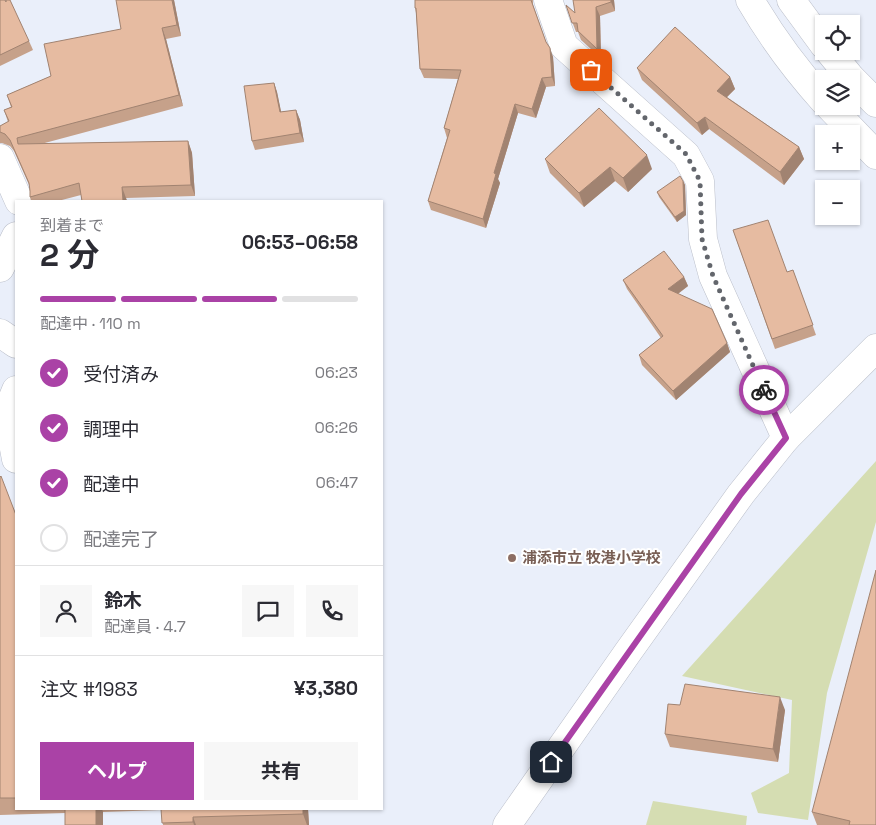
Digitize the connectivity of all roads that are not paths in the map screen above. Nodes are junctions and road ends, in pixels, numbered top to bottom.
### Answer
1 (548, 0) edge
2 (750, 0) edge
3 (791, 0) edge
4 (815, 33) edge
5 (836, 60) edge
6 (815, 91) edge
7 (876, 103) edge
8 (838, 115) edge
9 (870, 149) edge
10 (0, 158) edge
11 (19, 200) edge
12 (15, 238) edge
13 (0, 268) edge
14 (0, 334) edge
15 (15, 343) edge
16 (876, 348) edge
17 (15, 392) edge
18 (786, 438) junction
19 (15, 454) edge
20 (507, 825) edge

1 - 18 main road
2 - 6 main road
3 - 4 main road
5 - 7 main road
8 - 9 main road
10 - 11 main road
12 - 13 main road
14 - 15 main road
16 - 18 main road
17 - 19 main road
18 - 20 main road

